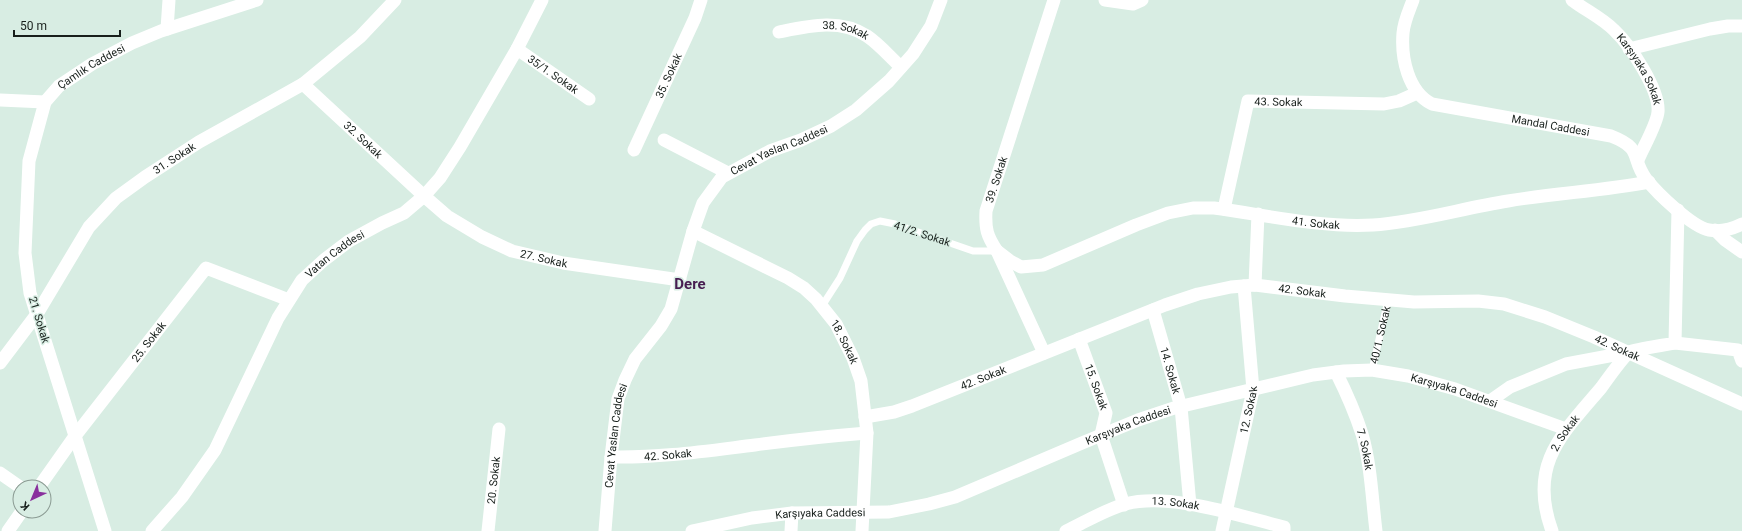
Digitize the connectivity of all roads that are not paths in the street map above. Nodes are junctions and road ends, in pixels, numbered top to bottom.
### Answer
1 (169, 0) edge
2 (257, 0) edge
3 (394, 0) edge
4 (542, 0) edge
5 (701, 0) edge
6 (941, 0) edge
7 (1054, 0) edge
8 (1105, 0) edge
9 (1414, 0) edge
10 (1572, 0) edge
11 (1137, 2) edge
12 (1742, 26) edge
13 (167, 29) junction
14 (779, 32) dead end
15 (517, 49) junction
16 (1629, 49) junction
17 (902, 67) junction
18 (303, 84) junction
19 (1417, 93) junction
20 (589, 98) dead end
21 (0, 100) edge
22 (45, 102) junction
23 (664, 140) dead end
24 (634, 150) dead end
25 (1638, 160) junction
26 (728, 173) junction
27 (1649, 182) junction
28 (424, 196) junction
29 (1224, 209) junction
30 (1678, 210) junction
31 (1258, 214) junction
32 (1742, 224) edge
33 (693, 230) junction
34 (1715, 230) junction
35 (998, 251) junction
36 (1742, 252) edge
37 (680, 280) junction
38 (1249, 286) junction
39 (289, 300) junction
40 (1388, 300) junction
41 (822, 306) junction
42 (1153, 310) junction
43 (37, 314) junction
44 (1080, 339) junction
45 (1675, 343) junction
46 (1630, 352) junction
47 (1044, 353) junction
48 (1742, 362) edge
49 (0, 363) edge
50 (1372, 370) junction
51 (1336, 372) junction
52 (1253, 390) junction
53 (1490, 402) junction
54 (1742, 404) edge
55 (1181, 406) junction
56 (865, 417) junction
57 (499, 429) dead end
58 (1566, 429) junction
59 (868, 433) junction
60 (1101, 435) junction
61 (75, 436) junction
62 (611, 457) junction
63 (0, 473) edge
64 (45, 479) edge
65 (12, 481) edge
66 (1124, 504) junction
67 (1190, 505) junction
68 (1226, 512) junction
69 (864, 513) junction
70 (792, 514) junction
71 (16, 519) edge
72 (1089, 526) edge
73 (8, 531) edge
74 (106, 531) edge
75 (152, 531) edge
76 (488, 531) edge
77 (605, 531) edge
78 (692, 531) edge
79 (791, 531) edge
80 (862, 531) edge
81 (1066, 531) edge
82 (1222, 531) edge
83 (1284, 531) edge
84 (1376, 531) edge
85 (1552, 531) edge

1 - 13 street
2 - 13 street, Çamlık Caddesi
3 - 18 street, 31. Sokak
4 - 15 street, Vatan Caddesi
5 - 24 street, 35. Sokak
6 - 17 street, Cevat Yaslan Caddesi
7 - 35 street, 39. Sokak
8 - 11 street
9 - 19 street
10 - 16 street, Karşıyaka Sokak
12 - 16 street
13 - 22 street, Çamlık Caddesi
14 - 17 street, 38. Sokak
15 - 20 street, 35/1. Sokak
15 - 28 street, Vatan Caddesi
16 - 25 street, Karşıyaka Sokak
17 - 26 street, Cevat Yaslan Caddesi
18 - 28 street, 32. Sokak
18 - 43 street, 31. Sokak
19 - 25 street, Mandal Caddesi
19 - 29 street, 43. Sokak
21 - 22 street
22 - 43 street, 21. Sokak
23 - 26 street
25 - 27 street, Mandal Caddesi
26 - 33 street, Cevat Yaslan Caddesi
27 - 30 street, Mandal Caddesi
27 - 31 street, 41. Sokak
28 - 37 street, 27. Sokak
28 - 39 street, Vatan Caddesi
29 - 31 street, 41. Sokak
29 - 35 street, 41. Sokak
30 - 34 street, Mandal Caddesi
30 - 45 street
31 - 38 street, 12. Sokak
32 - 34 street, Mandal Caddesi
33 - 37 street, Cevat Yaslan Caddesi
33 - 41 street, 18. Sokak
34 - 36 street
35 - 41 lane, 41/2. Sokak
35 - 47 street, 39. Sokak
37 - 62 street, Cevat Yaslan Caddesi
38 - 40 street, 42. Sokak
38 - 42 street, 42. Sokak
38 - 52 street, 12. Sokak
39 - 61 street, 25. Sokak
39 - 75 street, Vatan Caddesi
40 - 46 street, 42. Sokak
40 - 50 lane, 40/1. Sokak
41 - 56 street, 18. Sokak
42 - 44 street, 42. Sokak
42 - 55 street, 14. Sokak
43 - 49 street, 31. Sokak
43 - 61 street, 21. Sokak
44 - 47 street, 42. Sokak
44 - 60 street, 15. Sokak
45 - 46 street
45 - 48 street
46 - 53 street
46 - 54 street, 42. Sokak
46 - 58 street, 2. Sokak
47 - 56 street, 42. Sokak
50 - 51 street, Karşıyaka Caddesi
50 - 53 street, Karşıyaka Caddesi
51 - 52 street, Karşıyaka Caddesi
51 - 84 street, 7. Sokak
52 - 55 street, Karşıyaka Caddesi
52 - 68 street, 12. Sokak
53 - 58 street, Karşıyaka Caddesi
55 - 60 street, Karşıyaka Caddesi
55 - 67 street, 14. Sokak
56 - 59 street, 18. Sokak
57 - 76 street, 20. Sokak
58 - 85 street, 2. Sokak
59 - 62 street, 42. Sokak
59 - 69 street, 18. Sokak
60 - 66 street
60 - 69 street, Karşıyaka Caddesi
61 - 64 street, 25. Sokak
61 - 74 street, 21. Sokak
62 - 77 street, Cevat Yaslan Caddesi
63 - 65 street
66 - 67 street, 13. Sokak
66 - 72 street, 13. Sokak
67 - 68 street, 13. Sokak
68 - 82 street, 12. Sokak
68 - 83 street, 13. Sokak
69 - 70 street, Karşıyaka Caddesi
69 - 80 street, 18. Sokak
70 - 78 street, Karşıyaka Caddesi
70 - 79 street
71 - 73 street
72 - 81 street, 13. Sokak

